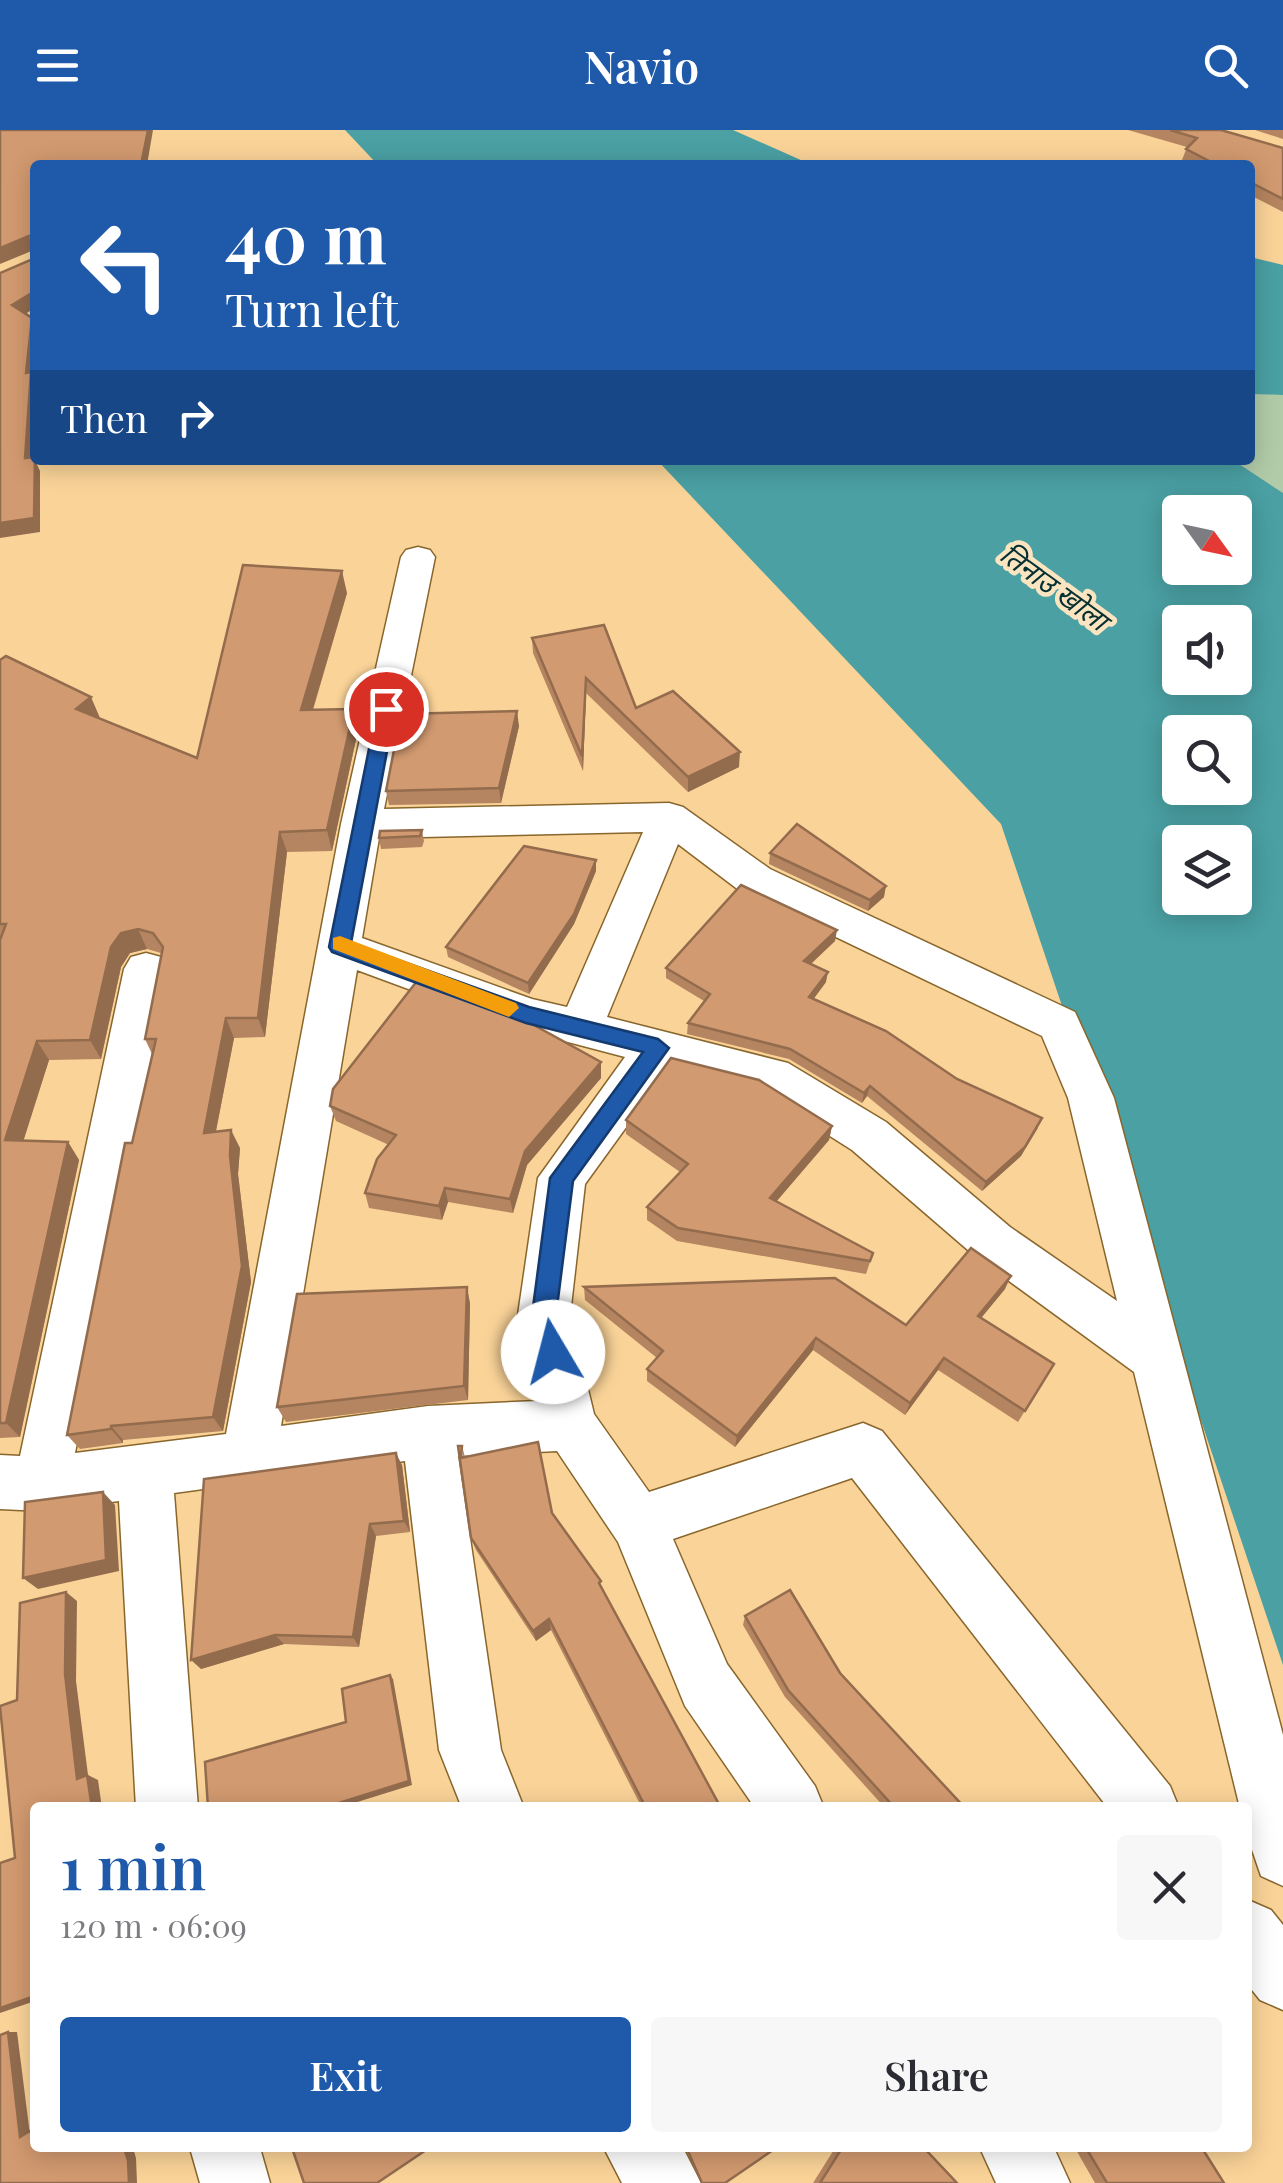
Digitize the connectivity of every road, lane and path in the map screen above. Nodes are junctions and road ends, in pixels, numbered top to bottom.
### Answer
1 (418, 557) dead end
2 (668, 817) junction
3 (361, 824) junction
4 (340, 947) junction
5 (146, 970) dead end
6 (580, 1028) junction
7 (658, 1048) junction
8 (1154, 1356) junction
9 (570, 1425) junction
10 (428, 1432) junction
11 (249, 1457) junction
12 (145, 1471) junction
13 (21, 1483) edge
14 (638, 1524) junction
15 (166, 1802) edge
16 (491, 1802) edge
17 (789, 1802) edge
18 (1143, 1802) edge
19 (1283, 1854) edge
20 (1252, 1937) edge
21 (1283, 1977) edge
22 (227, 2152) edge
23 (643, 2152) edge
24 (1017, 2152) edge
25 (236, 2183) edge
26 (666, 2183) edge
27 (1035, 2183) edge

1 - 3 street
2 - 3 street
2 - 6 street
2 - 8 street
3 - 4 street
4 - 6 street
4 - 11 street
5 - 13 street
6 - 7 street
7 - 8 street
7 - 9 street
8 - 19 street
9 - 10 street
9 - 14 street
10 - 11 street
10 - 16 street
11 - 12 street
12 - 13 street
12 - 15 street
14 - 17 street
14 - 18 street
20 - 21 street
22 - 25 street
23 - 26 street
24 - 27 street

